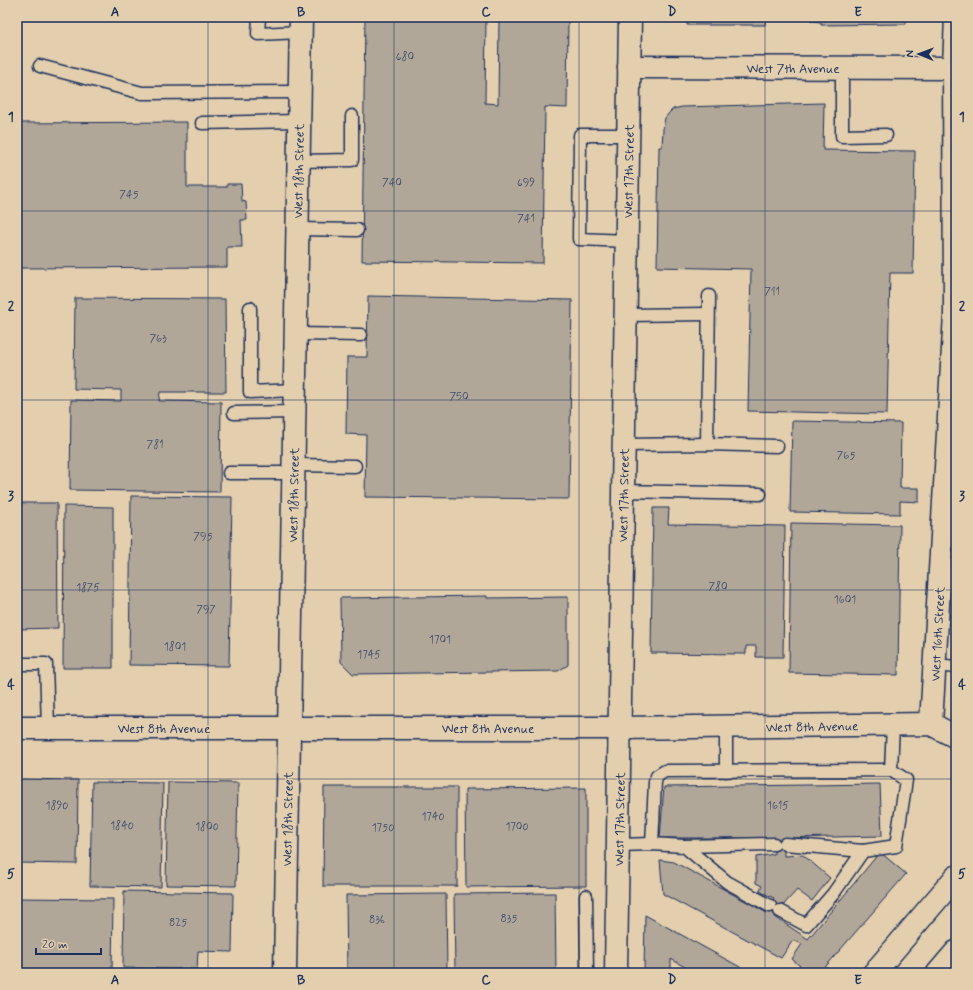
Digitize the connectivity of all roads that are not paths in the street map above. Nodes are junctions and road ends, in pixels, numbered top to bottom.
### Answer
1 (259, 17) edge
2 (630, 17) edge
3 (956, 17) edge
4 (301, 25) edge
5 (40, 66) dead end
6 (629, 67) junction
7 (842, 68) junction
8 (955, 68) edge
9 (300, 92) junction
10 (352, 116) dead end
11 (299, 121) junction
12 (202, 123) dead end
13 (628, 135) junction
14 (886, 135) dead end
15 (955, 140) edge
16 (299, 161) junction
17 (297, 229) junction
18 (357, 230) dead end
19 (627, 241) junction
20 (956, 260) edge
21 (709, 296) dead end
22 (250, 308) dead end
23 (708, 314) junction
24 (956, 314) edge
25 (626, 315) junction
26 (296, 334) junction
27 (361, 335) dead end
28 (295, 390) junction
29 (294, 412) junction
30 (234, 413) dead end
31 (707, 444) junction
32 (624, 445) junction
33 (777, 446) dead end
34 (355, 466) dead end
35 (293, 469) junction
36 (229, 472) dead end
37 (623, 491) junction
38 (760, 494) dead end
39 (949, 526) edge
40 (948, 574) edge
41 (17, 664) edge
42 (946, 666) edge
43 (931, 724) junction
44 (893, 725) junction
45 (726, 727) junction
46 (17, 728) edge
47 (48, 728) junction
48 (289, 728) junction
49 (620, 728) junction
50 (956, 737) edge
51 (891, 770) junction
52 (726, 771) junction
53 (652, 844) junction
54 (618, 845) junction
55 (684, 846) junction
56 (863, 851) junction
57 (956, 877) edge
58 (586, 896) dead end
59 (956, 952) edge
60 (285, 973) edge
61 (587, 973) edge
62 (616, 973) edge
63 (874, 973) edge
64 (938, 973) edge

1 - 4 lane
2 - 6 main road, West 17th Street
3 - 8 main road, West 16th Street
4 - 9 main road, West 18th Street
5 - 9 lane
6 - 7 main road, West 7th Avenue
6 - 13 main road, West 17th Street
7 - 8 main road, West 7th Avenue
7 - 14 lane
8 - 15 main road, West 16th Street
9 - 11 main road, West 18th Street
10 - 16 lane
11 - 12 lane
11 - 16 main road, West 18th Street
13 - 19 main road, West 17th Street
13 - 19 lane
15 - 20 main road, West 16th Street
16 - 17 main road, West 18th Street
17 - 18 lane
17 - 26 main road, West 18th Street
19 - 25 main road, West 17th Street
20 - 24 main road, West 16th Street
21 - 23 lane
22 - 28 lane
23 - 25 lane
23 - 31 lane
24 - 39 main road, West 16th Street
25 - 32 main road, West 17th Street
26 - 27 lane
26 - 28 main road, West 18th Street
28 - 29 main road, West 18th Street
29 - 30 lane
29 - 35 main road, West 18th Street
31 - 32 lane
31 - 33 lane
32 - 37 main road, West 17th Street
34 - 35 lane
35 - 36 lane
35 - 48 main road, West 18th Street
37 - 38 lane
37 - 49 main road, West 17th Street
39 - 40 main road, West 16th Street
40 - 42 main road, West 16th Street
41 - 47 lane
42 - 43 main road, West 16th Street
43 - 44 main road, West 8th Avenue
43 - 50 main road, West 8th Avenue
44 - 45 main road, West 8th Avenue
44 - 51 lane
45 - 49 main road, West 8th Avenue
45 - 52 lane
46 - 47 main road, West 8th Avenue
47 - 48 main road, West 8th Avenue
48 - 49 main road, West 8th Avenue
48 - 60 main road, West 18th Street
49 - 54 main road, West 17th Street
51 - 52 lane
51 - 56 lane
52 - 53 lane
53 - 54 lane
53 - 55 lane
54 - 62 main road, West 17th Street
55 - 56 lane
55 - 56 lane
57 - 63 main road
58 - 61 lane
59 - 64 main road

